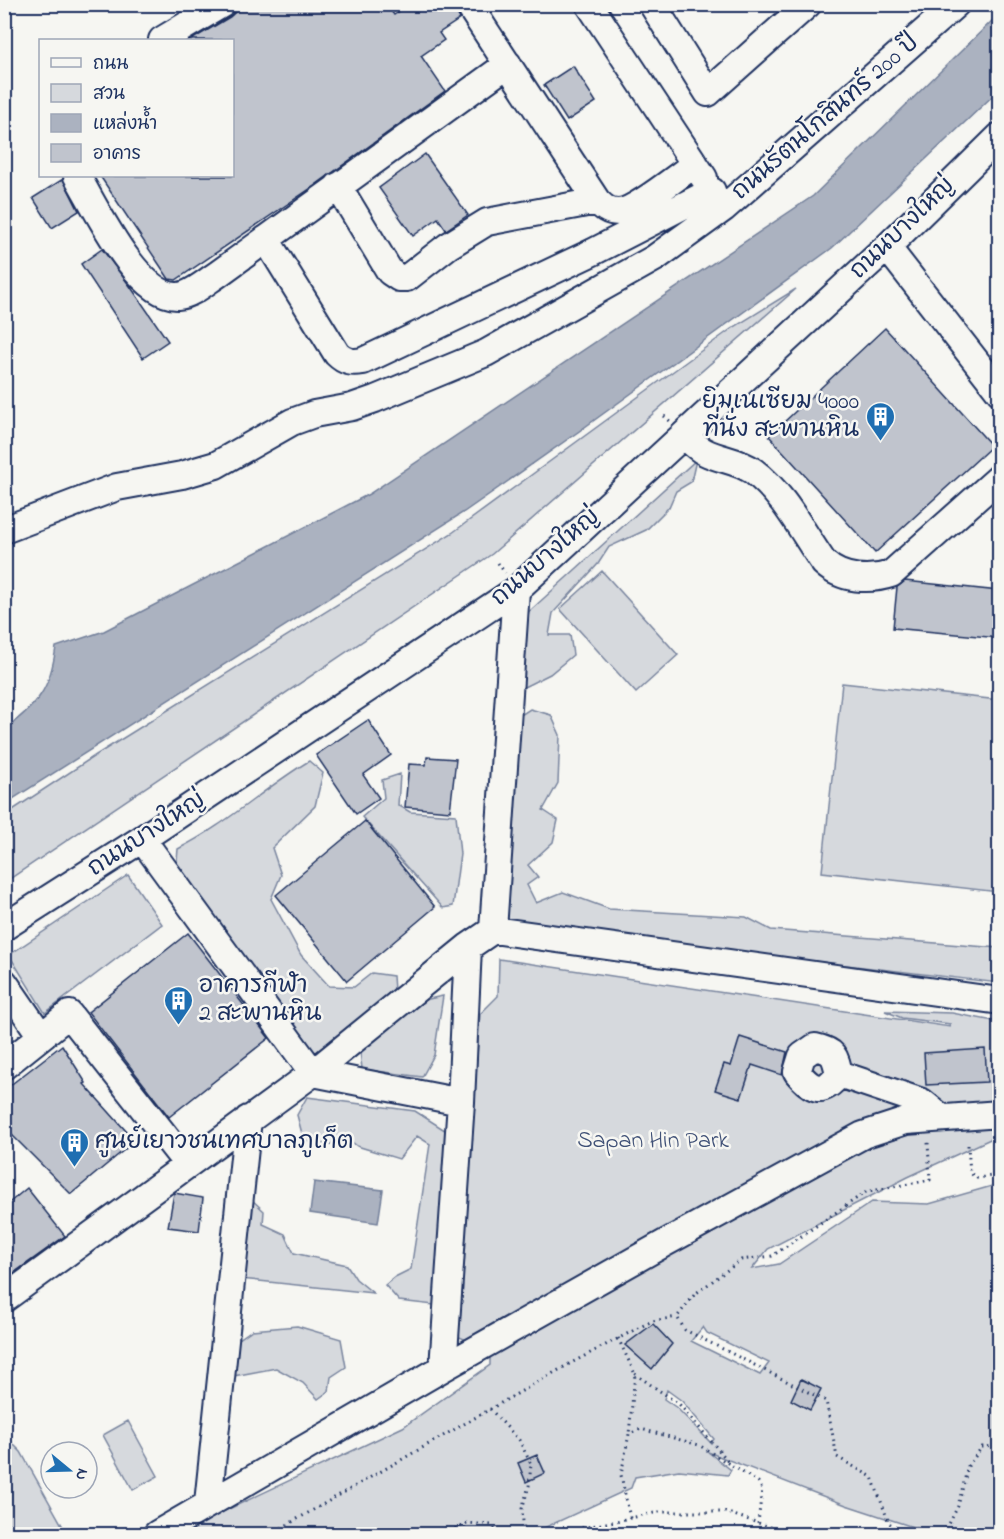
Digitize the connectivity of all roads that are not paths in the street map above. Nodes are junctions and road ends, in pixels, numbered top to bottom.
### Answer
1 (222, 4) edge
2 (468, 4) edge
3 (589, 4) edge
4 (652, 4) edge
5 (808, 4) edge
6 (956, 4) edge
7 (164, 39) edge
8 (508, 64) junction
9 (999, 136) edge
10 (695, 164) junction
11 (78, 177) edge
12 (338, 186) junction
13 (718, 200) junction
14 (597, 201) junction
15 (266, 239) junction
16 (887, 247) junction
17 (999, 392) edge
18 (684, 435) junction
19 (999, 477) edge
20 (4, 530) edge
21 (516, 590) junction
22 (142, 839) junction
23 (4, 927) edge
24 (493, 930) junction
25 (468, 947) junction
26 (4, 982) edge
27 (999, 1001) edge
28 (14, 1017) edge
29 (41, 1036) junction
30 (4, 1066) edge
31 (314, 1072) junction
32 (839, 1074) dead end
33 (461, 1102) junction
34 (999, 1114) edge
35 (942, 1118) junction
36 (248, 1119) junction
37 (187, 1164) junction
38 (4, 1299) edge
39 (443, 1368) junction
40 (208, 1503) junction
41 (157, 1534) edge

1 - 7 street
2 - 8 street
3 - 10 street
4 - 5 street
6 - 13 street, ถนนรัตนโกสินทร์ 200 ปี
8 - 12 street
8 - 14 street
9 - 16 street, ถนนบางใหญ่
10 - 13 street
10 - 14 street
11 - 15 street
12 - 14 street
12 - 15 street
13 - 15 street
13 - 20 street
16 - 17 street
16 - 18 street, ถนนบางใหญ่
18 - 19 street
18 - 21 street, ถนนบางใหญ่
21 - 22 street, ถนนบางใหญ่
21 - 24 street
22 - 23 street, ถนนบางใหญ่
22 - 31 street
24 - 25 street
24 - 27 street
25 - 31 street
25 - 33 street
26 - 28 street
28 - 29 street
29 - 30 street
29 - 37 street
31 - 33 street
31 - 36 street
32 - 35 street
33 - 39 street
34 - 35 street
35 - 39 street
36 - 37 street
36 - 40 street
37 - 38 street
39 - 40 street
40 - 41 street

